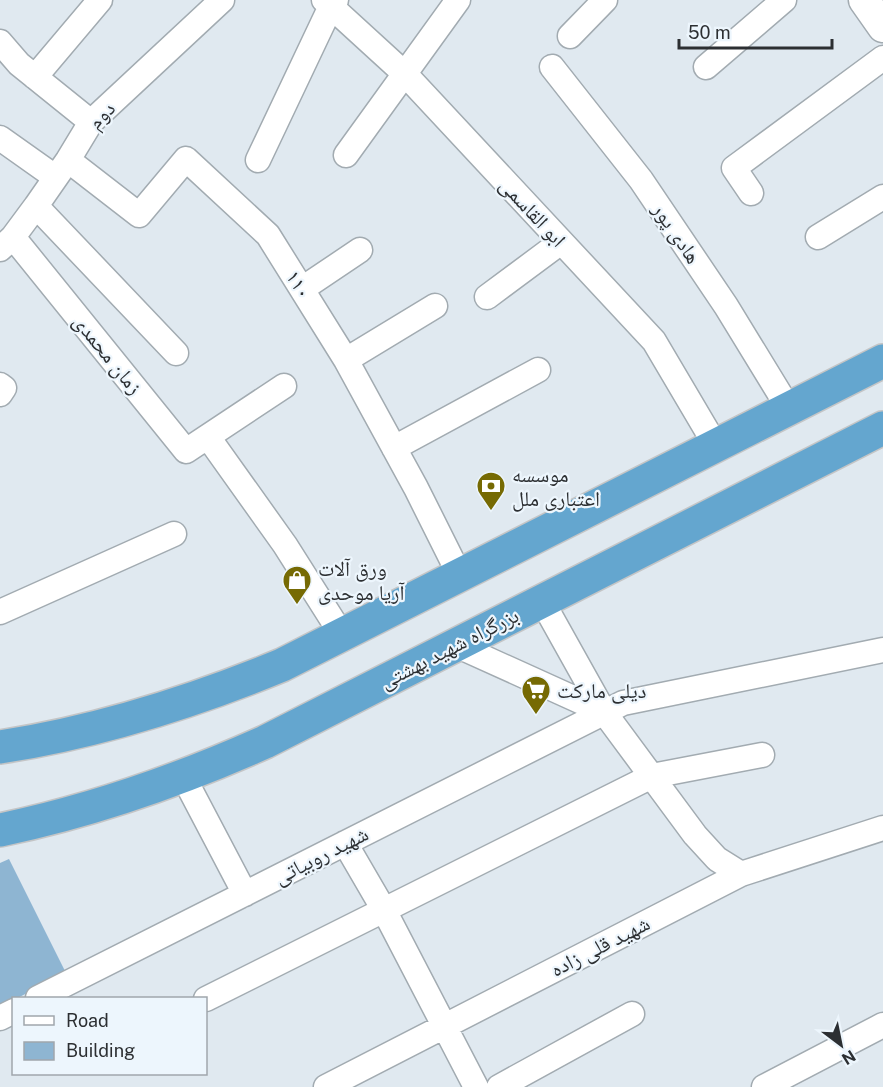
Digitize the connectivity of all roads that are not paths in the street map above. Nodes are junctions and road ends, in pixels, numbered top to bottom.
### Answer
1 (99, 0) edge
2 (222, 0) edge
3 (458, 0) edge
4 (605, 0) edge
5 (784, 0) edge
6 (864, 0) edge
7 (331, 2) edge
8 (883, 27) edge
9 (570, 36) dead end
10 (0, 42) edge
11 (883, 58) edge
12 (552, 67) dead end
13 (706, 67) dead end
14 (405, 74) junction
15 (35, 77) junction
16 (91, 122) junction
17 (0, 138) edge
18 (346, 155) dead end
19 (258, 160) dead end
20 (62, 169) junction
21 (751, 193) dead end
22 (883, 197) edge
23 (36, 206) junction
24 (818, 237) dead end
25 (561, 242) junction
26 (7, 243) edge
27 (360, 250) dead end
28 (302, 289) junction
29 (487, 297) dead end
30 (435, 306) dead end
31 (176, 352) dead end
32 (346, 360) junction
33 (883, 361) edge
34 (538, 369) dead end
35 (0, 385) edge
36 (284, 386) dead end
37 (0, 394) edge
38 (789, 409) junction
39 (883, 428) edge
40 (208, 437) junction
41 (716, 446) junction
42 (394, 448) junction
43 (174, 534) dead end
44 (460, 576) junction
45 (542, 601) junction
46 (0, 612) edge
47 (342, 635) junction
48 (456, 645) junction
49 (883, 650) edge
50 (604, 712) junction
51 (0, 747) edge
52 (762, 754) dead end
53 (183, 776) junction
54 (652, 776) junction
55 (883, 828) edge
56 (0, 830) edge
57 (345, 843) junction
58 (741, 874) junction
59 (245, 894) junction
60 (384, 909) junction
61 (42, 997) edge
62 (207, 998) edge
63 (632, 1014) dead end
64 (444, 1026) junction
65 (883, 1026) edge
66 (326, 1087) edge
67 (476, 1087) edge
68 (499, 1087) edge
69 (764, 1087) edge

1 - 15 street
2 - 16 street, دوم
3 - 14 street
4 - 9 street
5 - 13 street
6 - 8 street
7 - 14 street, ابو القاسمی
7 - 19 street
10 - 15 street
11 - 21 street
12 - 38 street, هادی پور
14 - 18 street
14 - 25 street, ابو القاسمی
15 - 16 street
16 - 20 street, دوم
17 - 20 street
20 - 23 street, دوم
20 - 28 street, ۱۱۰
22 - 24 street
23 - 26 street, دوم
23 - 31 street
25 - 29 street
25 - 41 street, ابو القاسمی
26 - 40 street, زمان محمدی
27 - 28 street
28 - 32 street, ۱۱۰
30 - 32 street
32 - 42 street, ۱۱۰
33 - 38 highway
34 - 42 street
35 - 37 street
36 - 40 street, زمان محمدی
38 - 41 highway
39 - 45 highway, بزرگراه شهید بهشتی
40 - 47 street
41 - 44 highway
42 - 44 street, ۱۱۰
43 - 46 street
44 - 47 highway
45 - 48 highway, بزرگراه شهید بهشتی
45 - 50 street
47 - 51 highway
48 - 50 street
48 - 53 highway, بزرگراه شهید بهشتی
49 - 50 street, شهید روبیاتی
50 - 54 street
50 - 57 street, شهید روبیاتی
52 - 54 street
53 - 56 highway, بزرگراه شهید بهشتی
53 - 59 street
54 - 58 street
54 - 60 street
55 - 58 street, شهید قلی زاده
57 - 59 street, شهید روبیاتی
57 - 60 street
58 - 64 street, شهید قلی زاده
59 - 61 street, شهید روبیاتی
60 - 62 street
60 - 64 street
63 - 68 street
64 - 66 street, شهید قلی زاده
64 - 67 street
65 - 69 street

